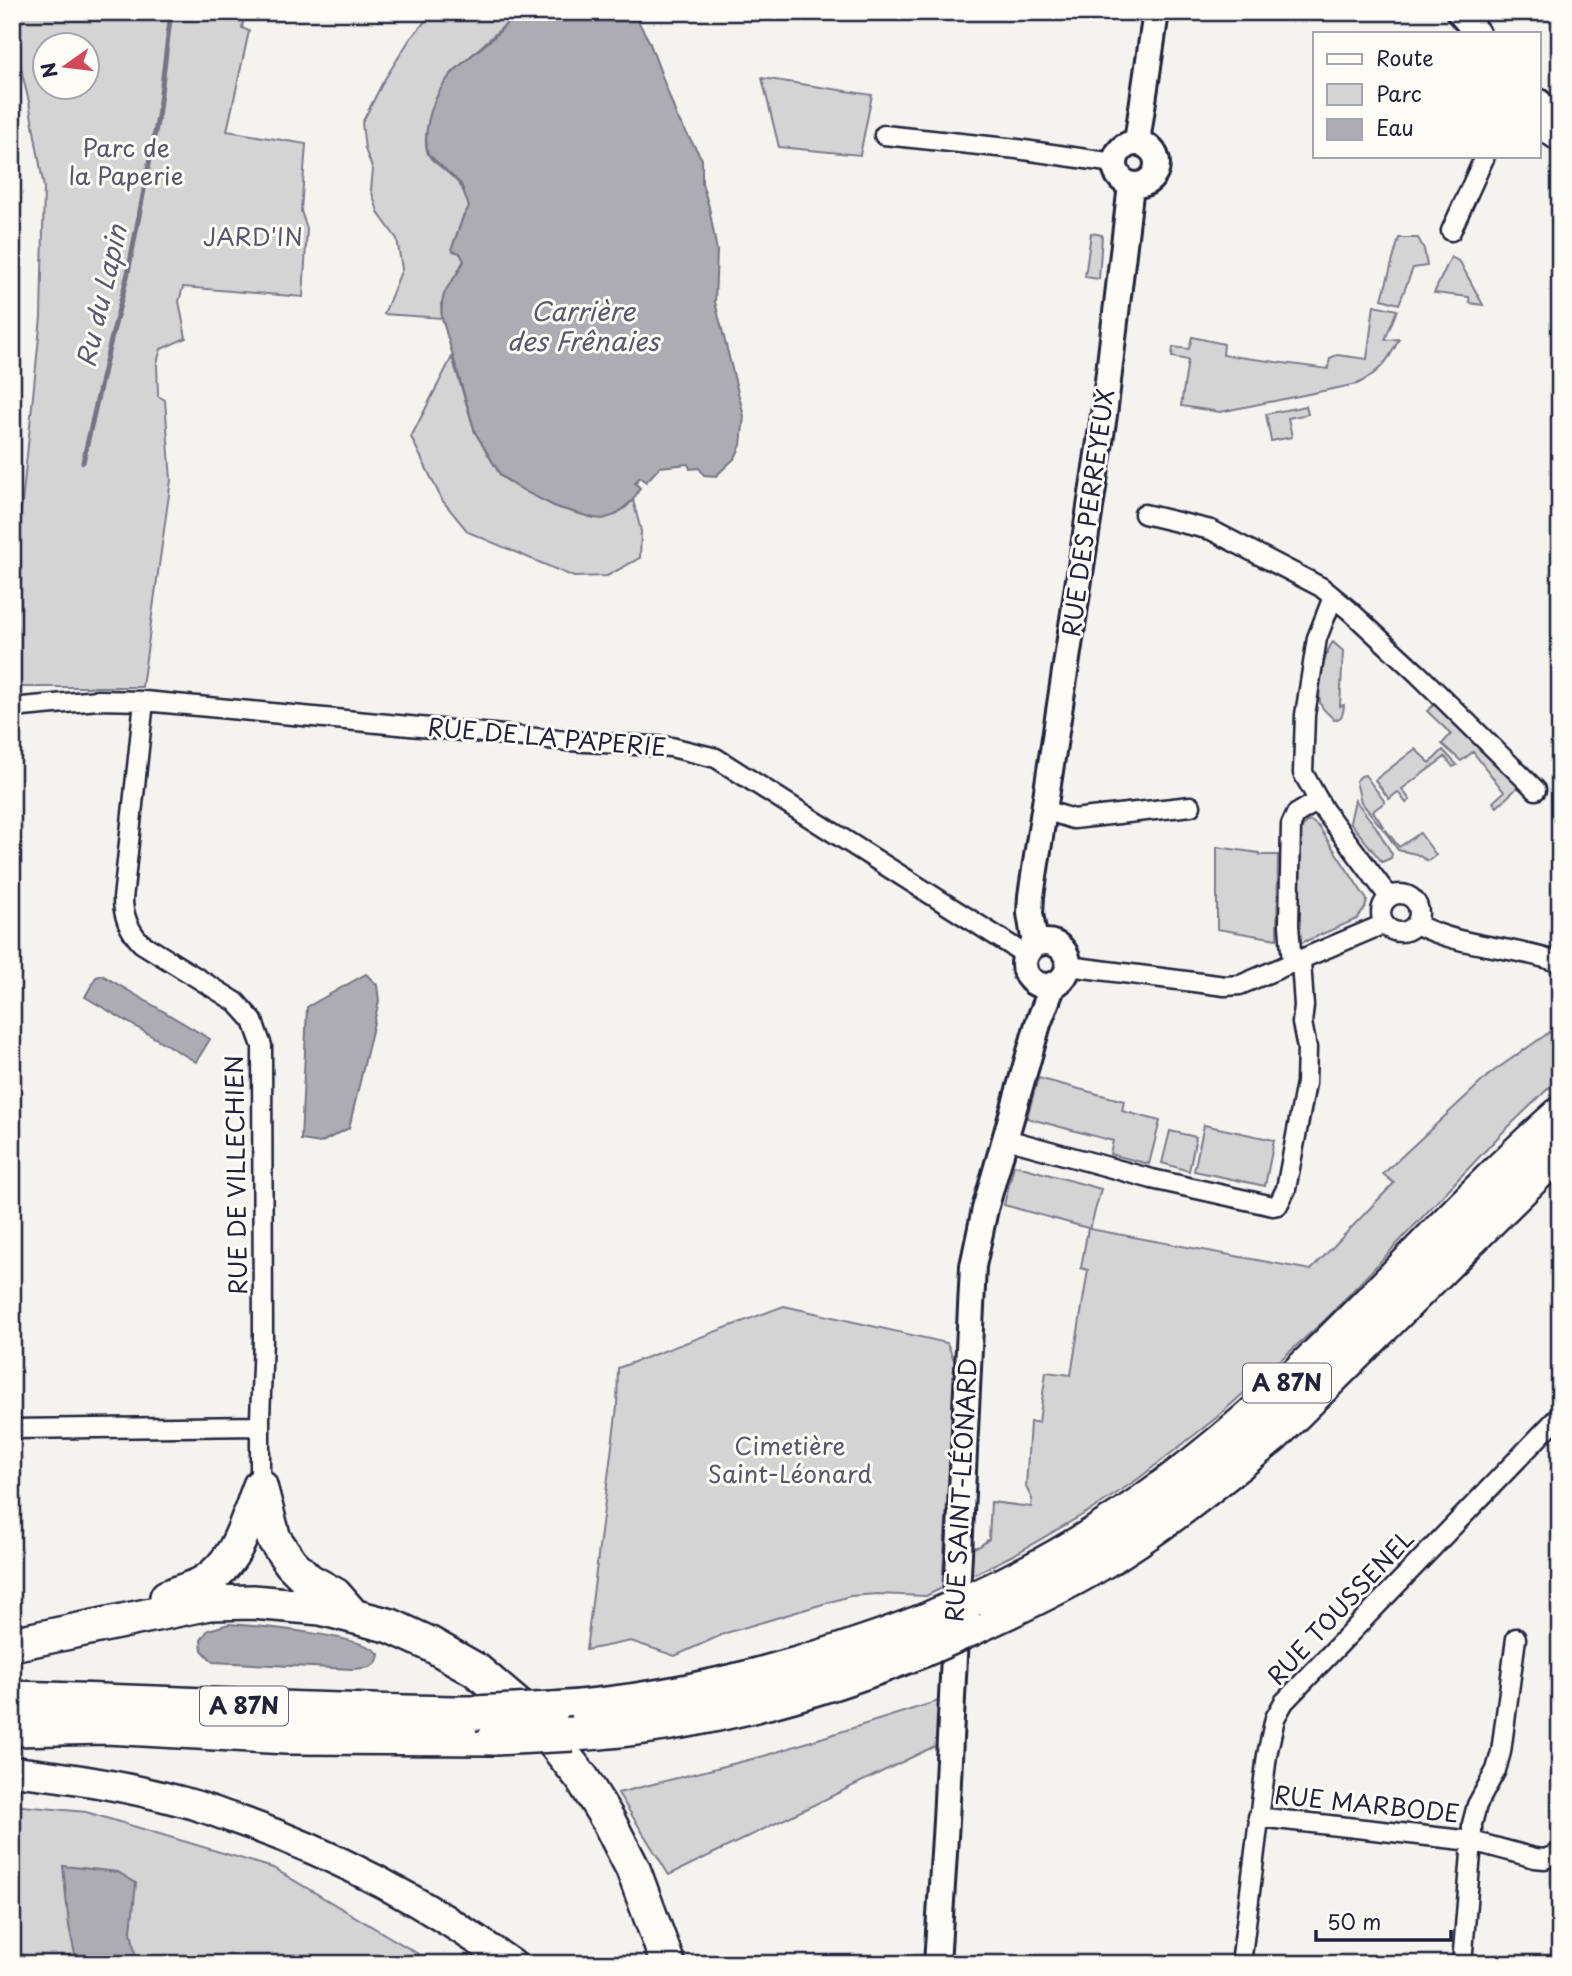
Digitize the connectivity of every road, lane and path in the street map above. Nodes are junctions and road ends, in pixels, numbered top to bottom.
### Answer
1 (1156, 12) edge
2 (1447, 12) edge
3 (1459, 12) edge
4 (1463, 32) edge
5 (1476, 32) edge
6 (884, 135) dead end
7 (1137, 142) junction
8 (1484, 158) edge
9 (1114, 163) junction
10 (1131, 185) junction
11 (1451, 231) dead end
12 (1144, 514) dead end
13 (1333, 597) junction
14 (144, 701) junction
15 (12, 708) edge
16 (1536, 790) dead end
17 (1318, 801) junction
18 (1191, 806) dead end
19 (1045, 810) junction
20 (1389, 897) junction
21 (1384, 924) junction
22 (1416, 924) junction
23 (1037, 947) junction
24 (1297, 963) junction
25 (1560, 963) edge
26 (1052, 978) junction
27 (1560, 1094) edge
28 (1560, 1114) edge
29 (1006, 1139) junction
30 (1560, 1151) edge
31 (1447, 1223) junction
32 (1560, 1415) edge
33 (260, 1426) junction
34 (12, 1429) edge
35 (260, 1486) junction
36 (972, 1614) junction
37 (353, 1615) junction
38 (121, 1621) junction
39 (1516, 1638) dead end
40 (12, 1644) edge
41 (12, 1698) edge
42 (485, 1726) junction
43 (12, 1729) edge
44 (12, 1771) edge
45 (1258, 1817) junction
46 (1472, 1841) junction
47 (1560, 1853) edge
48 (512, 1964) edge
49 (668, 1964) edge
50 (937, 1964) edge
51 (1241, 1964) edge
52 (1462, 1964) edge

1 - 7 street
2 - 4 street
3 - 5 street
6 - 9 street
7 - 9 street
7 - 10 street
8 - 11 street
9 - 10 street
10 - 19 street, RUE DES PERREYEUX
12 - 13 street
13 - 16 street
13 - 17 street
14 - 15 street, RUE DE LA PAPERIE
14 - 23 street, RUE DE LA PAPERIE
14 - 33 street, RUE DE VILLECHIEN
17 - 20 street
17 - 24 street
18 - 19 street
19 - 23 street, RUE DES PERREYEUX
20 - 21 street
20 - 22 street
21 - 22 street
21 - 24 street
22 - 25 street
23 - 26 street, RUE DES PERREYEUX
23 - 26 street
24 - 26 street
24 - 29 street
26 - 29 street, RUE SAINT-LÉONARD
27 - 31 highway
28 - 31 highway, A 87N
29 - 50 street, RUE SAINT-LÉONARD
30 - 36 highway, A 87N
31 - 36 highway, A 87N
32 - 45 street, RUE TOUSSENEL
33 - 34 street
33 - 35 street, RUE DE VILLECHIEN
35 - 37 highway
35 - 38 highway
36 - 42 highway, A 87N, bridge
37 - 38 highway
37 - 49 highway
38 - 40 highway
39 - 46 street
41 - 42 highway, A 87N
42 - 43 highway, A 87N
44 - 48 main road
45 - 46 street, RUE MARBODE
45 - 51 street, RUE TOUSSENEL
46 - 47 street, RUE MARBODE
46 - 52 street

